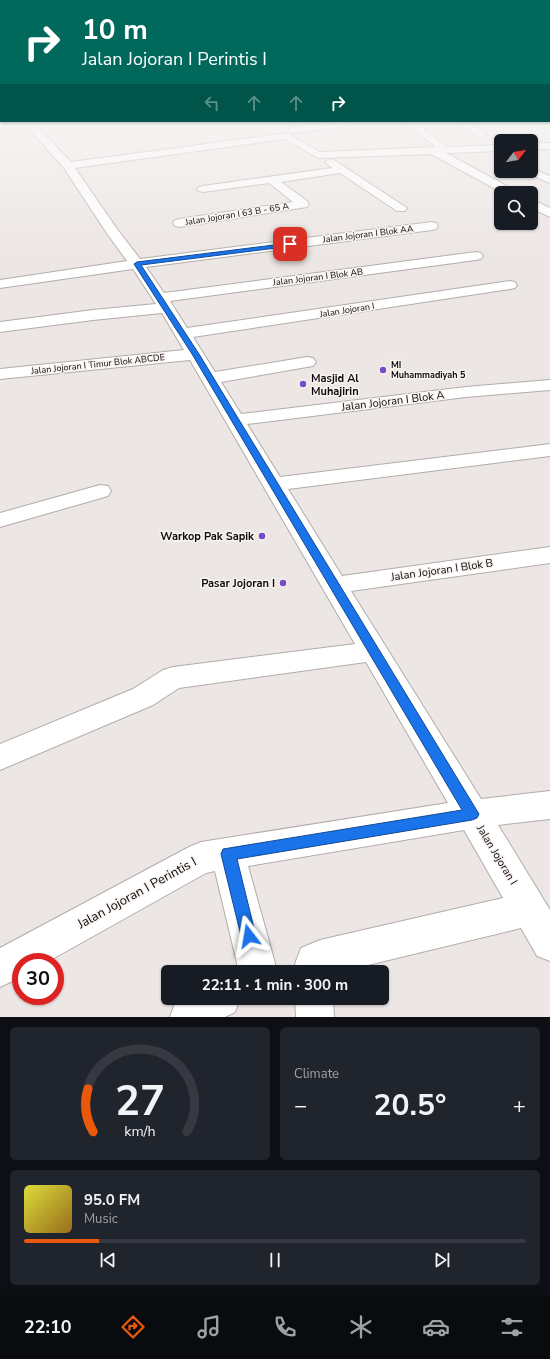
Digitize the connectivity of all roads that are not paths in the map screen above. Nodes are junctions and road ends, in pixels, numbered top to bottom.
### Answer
1 (72, 165) edge
2 (335, 165) edge
3 (461, 165) edge
4 (68, 166) joint
5 (342, 170) junction
6 (538, 174) edge
7 (272, 180) junction
8 (550, 180) edge
9 (499, 186) edge
10 (203, 189) dead end
11 (538, 207) edge
12 (401, 208) dead end
13 (550, 213) edge
14 (179, 223) dead end
15 (432, 226) dead end
16 (476, 256) dead end
17 (141, 270) junction
18 (100, 282) dead end
19 (0, 284) edge
20 (510, 285) dead end
21 (163, 303) junction
22 (0, 327) edge
23 (183, 334) junction
24 (195, 354) junction
25 (307, 362) dead end
26 (0, 374) edge
27 (210, 378) junction
28 (550, 385) edge
29 (235, 420) junction
30 (550, 450) edge
31 (274, 484) junction
32 (100, 490) dead end
33 (0, 520) edge
34 (550, 555) edge
35 (334, 584) junction
36 (375, 651) junction
37 (0, 757) edge
38 (550, 804) edge
39 (472, 814) junction
40 (228, 854) junction
41 (530, 909) junction
42 (550, 943) edge
43 (256, 965) edge
44 (313, 965) edge
45 (0, 968) edge
46 (209, 1005) edge
47 (314, 1005) edge
48 (189, 1017) edge
49 (315, 1017) edge

1 - 4 street
2 - 5 street
3 - 9 street
4 - 17 street, Jalan Jojoran I
5 - 7 street
5 - 12 street
6 - 8 street
7 - 10 street
7 - 14 street, Jalan Jojoran I 63 B - 65 A
11 - 13 street
15 - 17 street, Jalan Jojoran I Blok AA
16 - 21 street, Jalan Jojoran I Blok AB
17 - 18 street
17 - 19 street
17 - 21 street, Jalan Jojoran I
20 - 23 street, Jalan Jojoran I
21 - 22 street, Jalan Jojoran I Blok AB
21 - 23 street, Jalan Jojoran I
23 - 24 street, Jalan Jojoran I
24 - 26 street, Jalan Jojoran I Timur Blok ABCDE
24 - 27 street, Jalan Jojoran I
25 - 27 street
27 - 29 street, Jalan Jojoran I
28 - 29 street, Jalan Jojoran I Blok A
29 - 31 street, Jalan Jojoran I
30 - 31 street
31 - 35 street, Jalan Jojoran I
32 - 33 street
34 - 35 street, Jalan Jojoran I Blok B
35 - 36 street, Jalan Jojoran I
36 - 37 street
36 - 39 street, Jalan Jojoran I
38 - 39 street, Jalan Jojoran I Perintis I
39 - 40 street, Jalan Jojoran I Perintis I
39 - 41 street, Jalan Jojoran I
40 - 43 street
40 - 45 street, Jalan Jojoran I Perintis I
41 - 42 street, Jalan Jojoran I
41 - 44 street
46 - 48 street
47 - 49 street

